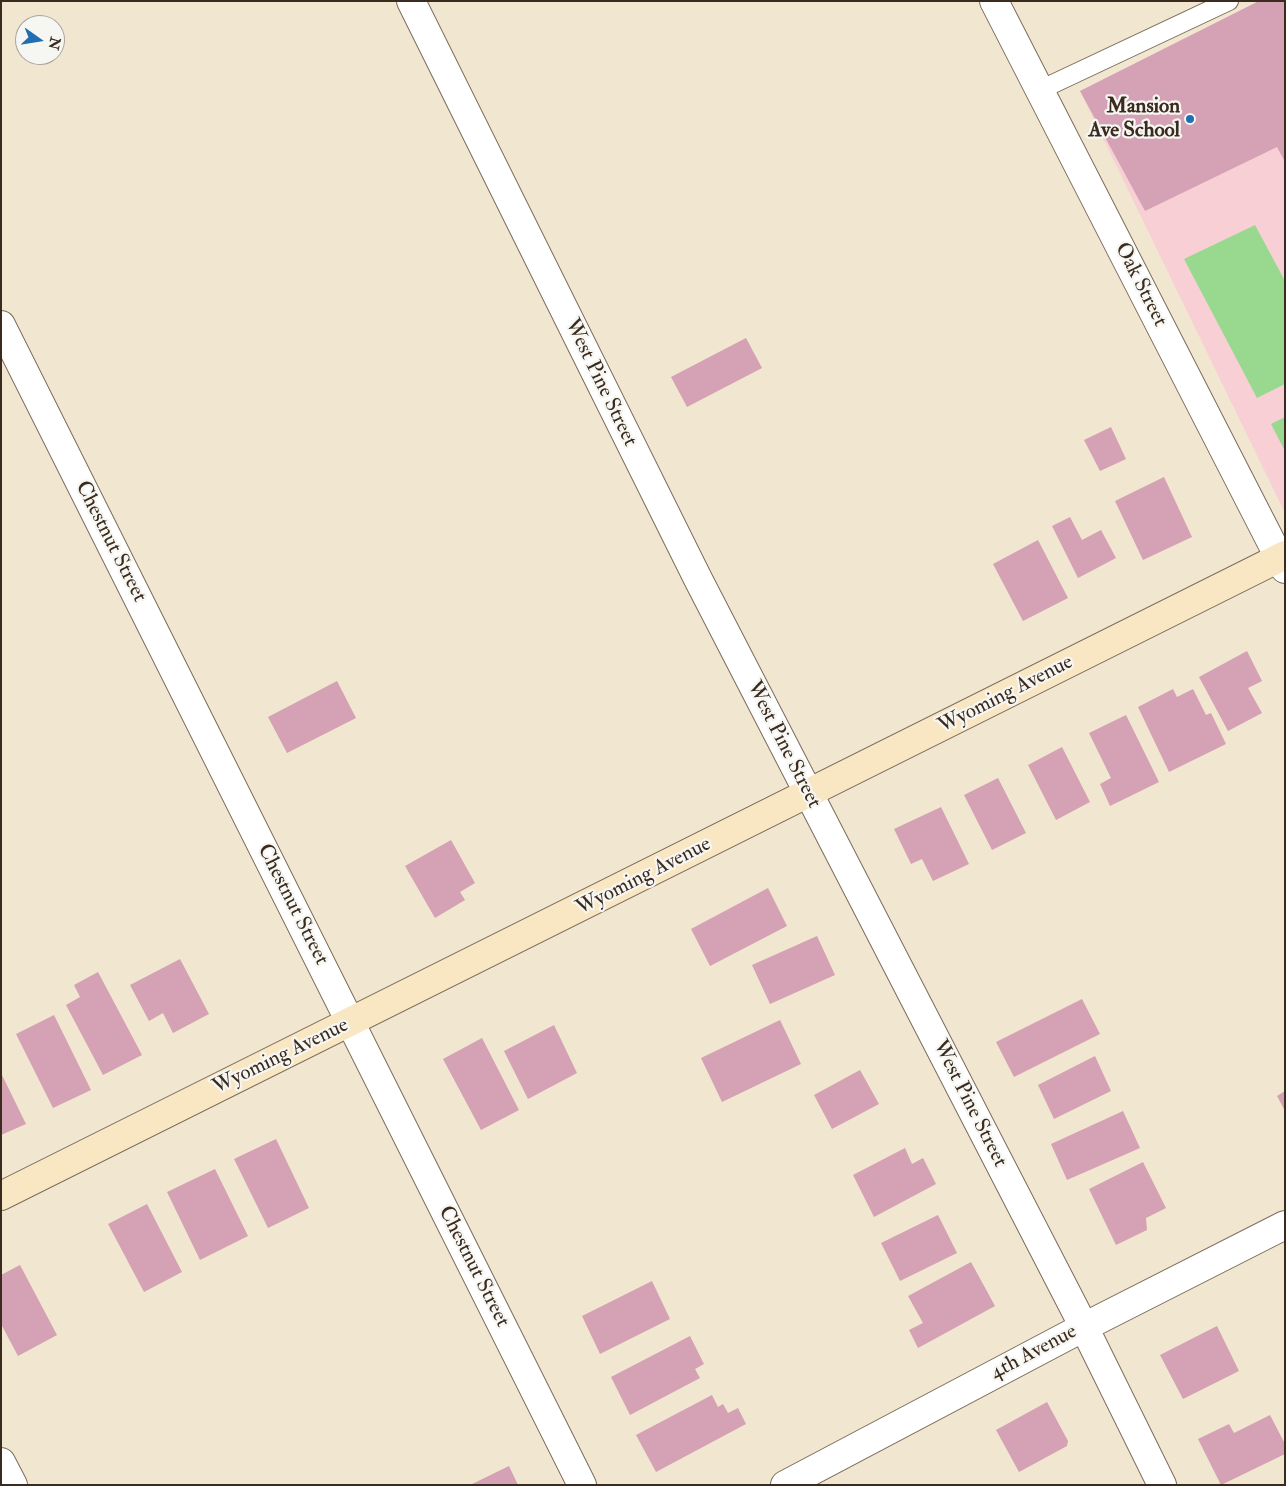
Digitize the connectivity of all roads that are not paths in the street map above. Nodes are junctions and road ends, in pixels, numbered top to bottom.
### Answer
1 (411, 1) edge
2 (994, 1) edge
3 (1229, 1) edge
4 (1040, 90) junction
5 (1, 324) edge
6 (1283, 560) edge
7 (809, 794) junction
8 (351, 1023) junction
9 (1, 1196) edge
10 (1285, 1225) edge
11 (1084, 1327) junction
12 (1, 1462) edge
13 (13, 1485) edge
14 (582, 1485) edge
15 (785, 1485) edge
16 (1162, 1485) edge

1 - 7 street, West Pine Street
2 - 4 street, Oak Street
3 - 4 lane
4 - 6 street, Oak Street
5 - 8 street, Chestnut Street
6 - 7 street, Wyoming Avenue
7 - 8 street, Wyoming Avenue
7 - 11 street, West Pine Street
8 - 9 street, Wyoming Avenue
8 - 14 street, Chestnut Street
10 - 11 street, 4th Avenue
11 - 15 street, 4th Avenue
11 - 16 street, West Pine Street
12 - 13 street

